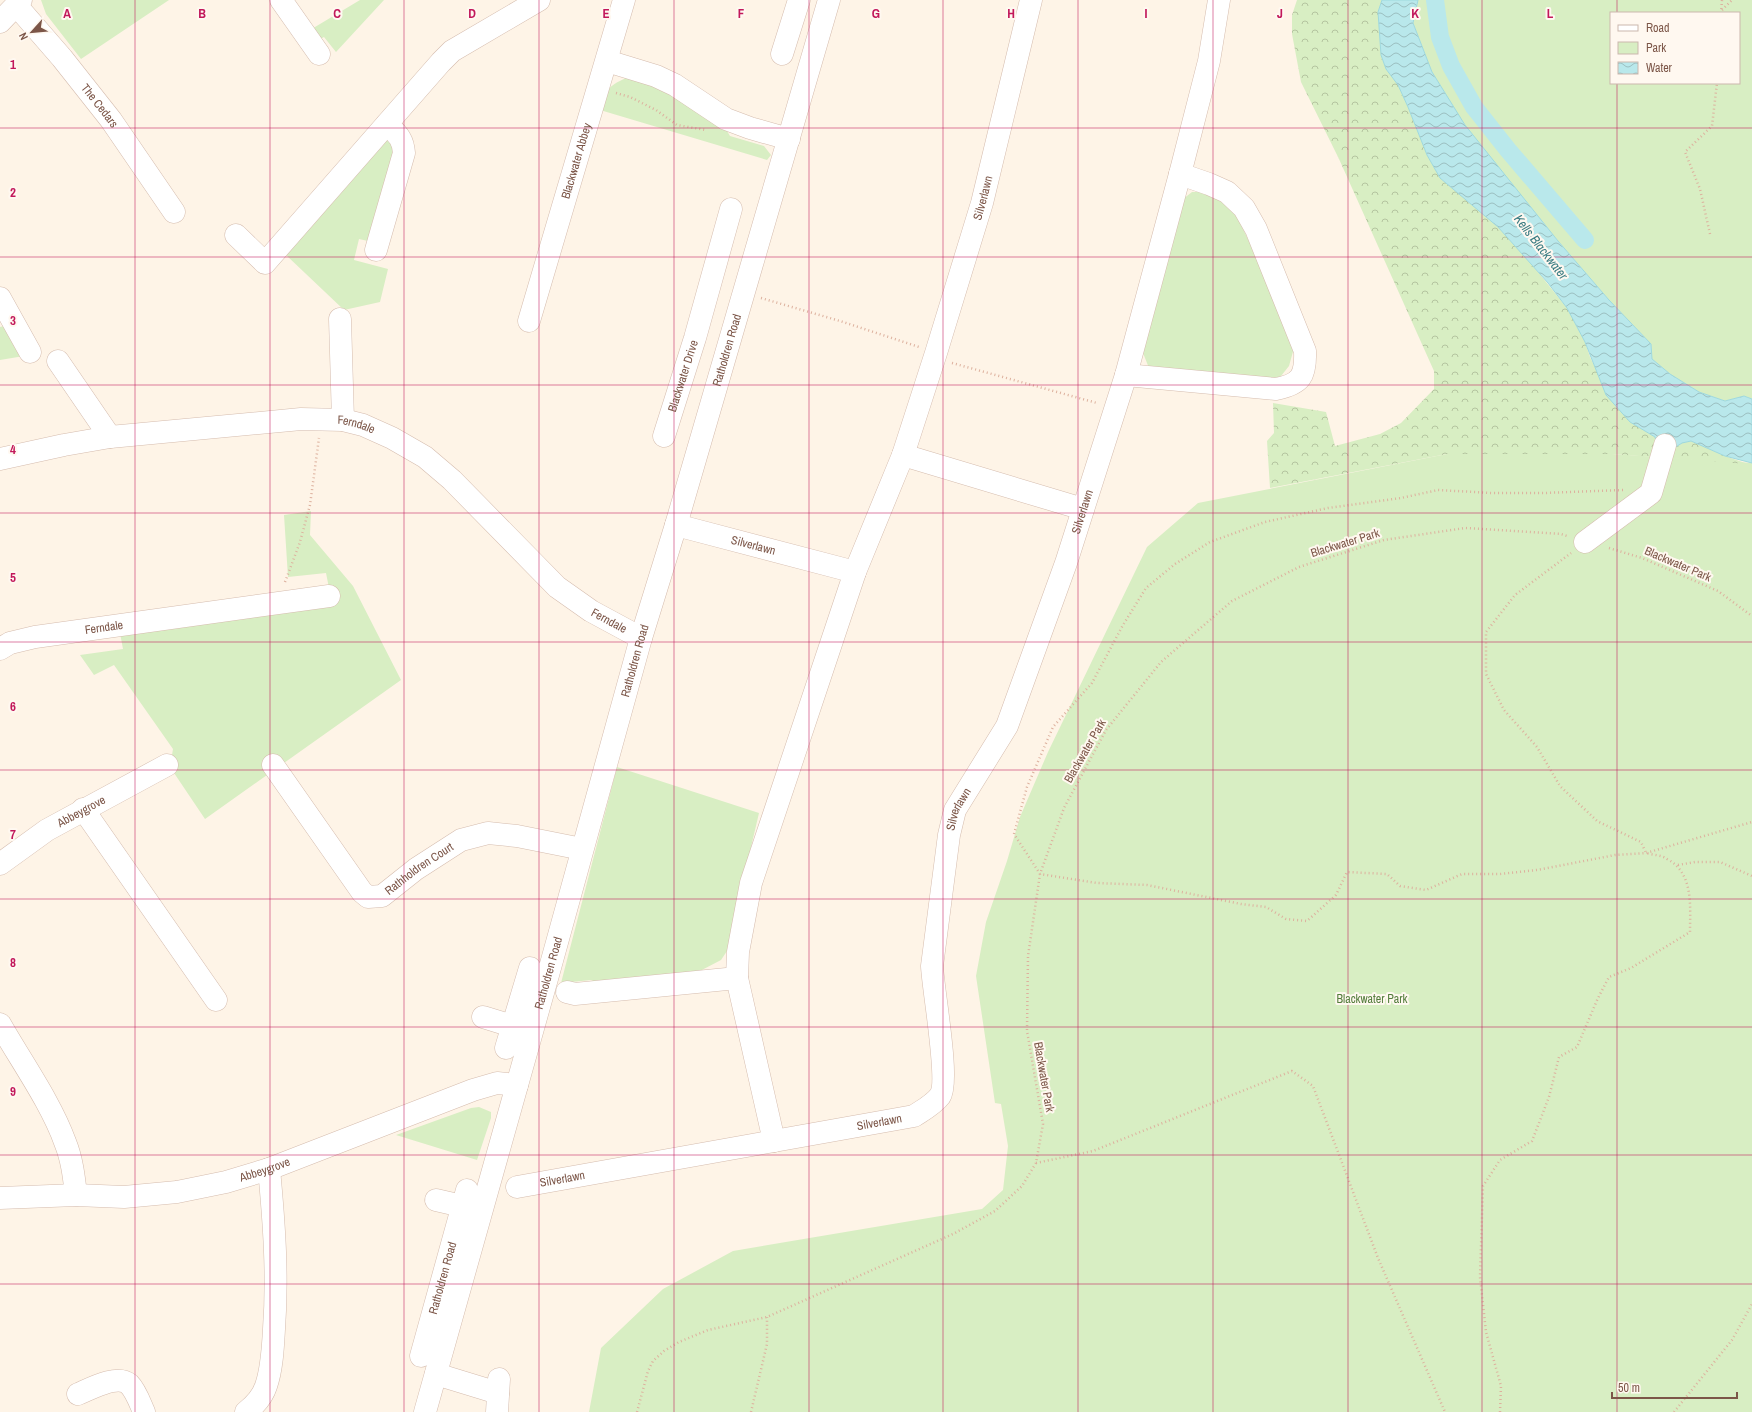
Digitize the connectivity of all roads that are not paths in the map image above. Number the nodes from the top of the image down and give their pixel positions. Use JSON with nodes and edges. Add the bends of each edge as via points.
{"nodes":[{"id":1,"x":281,"y":0,"type":"edge"},
{"id":2,"x":538,"y":0,"type":"edge"},
{"id":3,"x":624,"y":0,"type":"edge"},
{"id":4,"x":799,"y":0,"type":"edge"},
{"id":5,"x":829,"y":0,"type":"edge"},
{"id":6,"x":1031,"y":0,"type":"edge"},
{"id":7,"x":1219,"y":0,"type":"edge"},
{"id":8,"x":19,"y":2,"type":"edge"},
{"id":9,"x":0,"y":22,"type":"edge"},
{"id":10,"x":319,"y":54,"type":"dead end"},
{"id":11,"x":782,"y":54,"type":"dead end"},
{"id":12,"x":607,"y":61,"type":"junction"},
{"id":13,"x":387,"y":124,"type":"junction"},
{"id":14,"x":789,"y":139,"type":"junction"},
{"id":15,"x":1180,"y":174,"type":"junction"},
{"id":16,"x":731,"y":209,"type":"dead end"},
{"id":17,"x":174,"y":212,"type":"dead end"},
{"id":18,"x":236,"y":235,"type":"dead end"},
{"id":19,"x":376,"y":250,"type":"dead end"},
{"id":20,"x":0,"y":298,"type":"edge"},
{"id":21,"x":702,"y":315,"type":"junction"},
{"id":22,"x":340,"y":319,"type":"dead end"},
{"id":23,"x":529,"y":321,"type":"dead end"},
{"id":24,"x":734,"y":328,"type":"junction"},
{"id":25,"x":30,"y":352,"type":"dead end"},
{"id":26,"x":58,"y":360,"type":"dead end"},
{"id":27,"x":1126,"y":375,"type":"junction"},
{"id":28,"x":343,"y":420,"type":"junction"},
{"id":29,"x":664,"y":436,"type":"dead end"},
{"id":30,"x":110,"y":437,"type":"junction"},
{"id":31,"x":1665,"y":445,"type":"dead end"},
{"id":32,"x":903,"y":455,"type":"junction"},
{"id":33,"x":0,"y":459,"type":"edge"},
{"id":34,"x":1083,"y":509,"type":"junction"},
{"id":35,"x":676,"y":525,"type":"junction"},
{"id":36,"x":1585,"y":542,"type":"road end"},
{"id":37,"x":854,"y":572,"type":"junction"},
{"id":38,"x":329,"y":596,"type":"dead end"},
{"id":39,"x":641,"y":638,"type":"junction"},
{"id":40,"x":0,"y":649,"type":"edge"},
{"id":41,"x":167,"y":765,"type":"dead end"},
{"id":42,"x":273,"y":765,"type":"dead end"},
{"id":43,"x":84,"y":809,"type":"junction"},
{"id":44,"x":582,"y":849,"type":"junction"},
{"id":45,"x":0,"y":864,"type":"edge"},
{"id":46,"x":530,"y":968,"type":"dead end"},
{"id":47,"x":737,"y":978,"type":"junction"},
{"id":48,"x":568,"y":992,"type":"dead end"},
{"id":49,"x":216,"y":1000,"type":"dead end"},
{"id":50,"x":530,"y":1000,"type":"junction"},
{"id":51,"x":483,"y":1017,"type":"dead end"},
{"id":52,"x":0,"y":1024,"type":"edge"},
{"id":53,"x":512,"y":1026,"type":"junction"},
{"id":54,"x":506,"y":1048,"type":"dead end"},
{"id":55,"x":517,"y":1085,"type":"junction"},
{"id":56,"x":774,"y":1141,"type":"junction"},
{"id":57,"x":269,"y":1168,"type":"junction"},
{"id":58,"x":517,"y":1187,"type":"dead end"},
{"id":59,"x":76,"y":1195,"type":"junction"},
{"id":60,"x":0,"y":1198,"type":"edge"},
{"id":61,"x":436,"y":1200,"type":"dead end"},
{"id":62,"x":440,"y":1323,"type":"junction"},
{"id":63,"x":421,"y":1356,"type":"dead end"},
{"id":64,"x":436,"y":1374,"type":"junction"},
{"id":65,"x":78,"y":1394,"type":"dead end"},
{"id":66,"x":498,"y":1394,"type":"edge"},
{"id":67,"x":144,"y":1412,"type":"edge"},
{"id":68,"x":246,"y":1412,"type":"edge"},
{"id":69,"x":425,"y":1412,"type":"edge"}],
"edges":[{"from":1,"to":10,"type":"street"},
{"from":2,"to":13,"type":"street","via":[[452,51]]},
{"from":3,"to":12,"type":"street","name":"Blackwater Abbey"},
{"from":4,"to":11,"type":"street"},
{"from":5,"to":14,"type":"street","name":"Ratholdren Road"},
{"from":6,"to":32,"type":"street","name":"Silverlawn","via":[[982,203]]},
{"from":7,"to":15,"type":"street","name":"Silverlawn","via":[[1209,61]]},
{"from":8,"to":9,"type":"street"},
{"from":8,"to":17,"type":"street","name":"The Cedars","via":[[111,120]]},
{"from":12,"to":14,"type":"street","via":[[656,76],[675,85],[726,119]]},
{"from":12,"to":23,"type":"street","name":"Blackwater Abbey"},
{"from":13,"to":18,"type":"street","via":[[265,263]]},
{"from":13,"to":19,"type":"street","via":[[403,143],[404,153]]},
{"from":14,"to":24,"type":"street","name":"Ratholdren Road"},
{"from":15,"to":27,"type":"street","name":"Silverlawn"},
{"from":15,"to":27,"type":"street","via":[[1227,192],[1244,208],[1256,229],[1305,351],[1305,365],[1301,378],[1290,386],[1276,389]]},
{"from":16,"to":21,"type":"street","name":"Blackwater Drive"},
{"from":20,"to":25,"type":"street"},
{"from":21,"to":24,"type":"street"},
{"from":21,"to":29,"type":"street","name":"Blackwater Drive"},
{"from":22,"to":28,"type":"street"},
{"from":24,"to":35,"type":"street","name":"Ratholdren Road"},
{"from":26,"to":30,"type":"street"},
{"from":27,"to":34,"type":"street","name":"Silverlawn"},
{"from":28,"to":30,"type":"street","name":"Ferndale","via":[[301,419]]},
{"from":28,"to":39,"type":"street","name":"Ferndale","via":[[392,438],[425,457],[558,587],[591,611]]},
{"from":30,"to":33,"type":"street","name":"Ferndale"},
{"from":31,"to":36,"type":"street","via":[[1651,493]]},
{"from":32,"to":34,"type":"street"},
{"from":32,"to":37,"type":"street","name":"Silverlawn"},
{"from":34,"to":56,"type":"street","name":"Silverlawn","via":[[1007,726],[955,810],[949,835],[932,966],[944,1077],[941,1095],[929,1107],[914,1116]]},
{"from":35,"to":37,"type":"street","name":"Silverlawn"},
{"from":35,"to":39,"type":"street","name":"Ratholdren Road"},
{"from":37,"to":47,"type":"street","name":"Silverlawn","via":[[751,883],[738,952]]},
{"from":38,"to":40,"type":"street","name":"Ferndale","via":[[35,637],[10,643]]},
{"from":39,"to":44,"type":"street","name":"Ratholdren Road"},
{"from":41,"to":43,"type":"street","name":"Abbeygrove"},
{"from":42,"to":44,"type":"street","name":"Rathholdren Court","via":[[368,897],[382,896],[416,869],[461,840],[488,833]]},
{"from":43,"to":45,"type":"street","name":"Abbeygrove","via":[[47,830]]},
{"from":43,"to":49,"type":"street"},
{"from":44,"to":50,"type":"street","name":"Ratholdren Road"},
{"from":46,"to":50,"type":"street"},
{"from":47,"to":48,"type":"street","via":[[575,994]]},
{"from":47,"to":56,"type":"street","name":"Silverlawn"},
{"from":50,"to":53,"type":"street"},
{"from":50,"to":55,"type":"street","name":"Ratholdren Road"},
{"from":51,"to":53,"type":"street"},
{"from":52,"to":59,"type":"street","via":[[50,1110],[65,1142],[73,1169]]},
{"from":53,"to":54,"type":"street"},
{"from":55,"to":57,"type":"street","name":"Abbeygrove","via":[[497,1083],[473,1090]]},
{"from":55,"to":62,"type":"street","name":"Ratholdren Road"},
{"from":56,"to":58,"type":"street","name":"Silverlawn"},
{"from":57,"to":59,"type":"street","name":"Abbeygrove","via":[[226,1182],[177,1192],[124,1197]]},
{"from":57,"to":68,"type":"street","via":[[275,1228],[276,1287],[272,1351],[266,1386],[258,1402]]},
{"from":59,"to":60,"type":"street","name":"Abbeygrove"},
{"from":61,"to":62,"type":"street","name":"Ratholdren Road","via":[[464,1198]]},
{"from":62,"to":63,"type":"street","name":"Ratholdren Road"},
{"from":62,"to":64,"type":"street","name":"Ratholdren Road"},
{"from":64,"to":66,"type":"street"},
{"from":64,"to":69,"type":"street","name":"Ratholdren Road"},
{"from":65,"to":67,"type":"street","via":[[120,1380],[128,1384],[135,1393]]}]}
